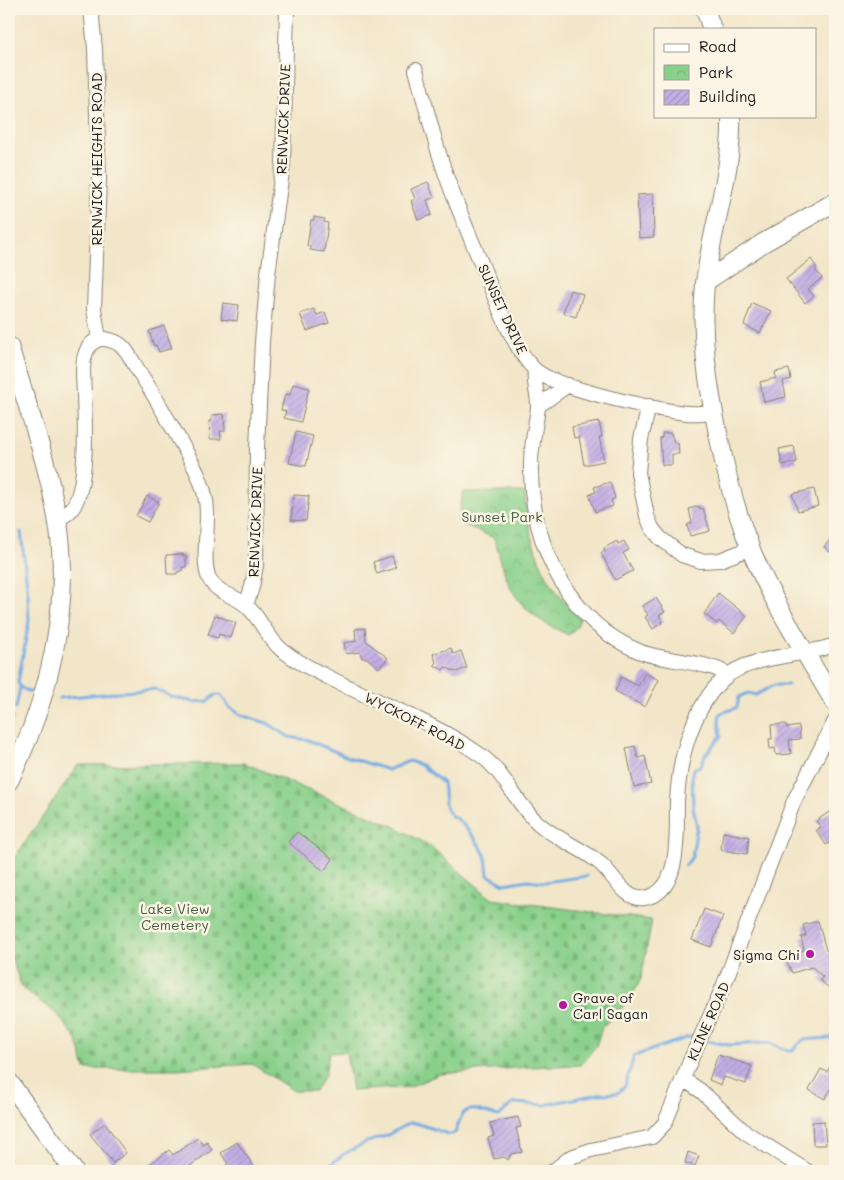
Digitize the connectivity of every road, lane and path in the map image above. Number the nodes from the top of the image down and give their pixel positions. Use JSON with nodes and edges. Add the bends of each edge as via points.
{"nodes":[{"id":1,"x":91,"y":9,"type":"edge"},
{"id":2,"x":287,"y":9,"type":"edge"},
{"id":3,"x":705,"y":9,"type":"edge"},
{"id":4,"x":712,"y":28,"type":"edge"},
{"id":5,"x":416,"y":70,"type":"dead end"},
{"id":6,"x":731,"y":118,"type":"edge"},
{"id":7,"x":835,"y":202,"type":"edge"},
{"id":8,"x":705,"y":282,"type":"junction"},
{"id":9,"x":99,"y":339,"type":"junction"},
{"id":10,"x":9,"y":346,"type":"edge"},
{"id":11,"x":535,"y":370,"type":"junction"},
{"id":12,"x":568,"y":386,"type":"junction"},
{"id":13,"x":538,"y":406,"type":"junction"},
{"id":14,"x":649,"y":406,"type":"junction"},
{"id":15,"x":713,"y":412,"type":"junction"},
{"id":16,"x":57,"y":518,"type":"junction"},
{"id":17,"x":751,"y":548,"type":"junction"},
{"id":18,"x":246,"y":605,"type":"junction"},
{"id":19,"x":835,"y":645,"type":"edge"},
{"id":20,"x":805,"y":653,"type":"junction"},
{"id":21,"x":728,"y":675,"type":"junction"},
{"id":22,"x":835,"y":702,"type":"edge"},
{"id":23,"x":835,"y":721,"type":"edge"},
{"id":24,"x":9,"y":781,"type":"edge"},
{"id":25,"x":683,"y":1079,"type":"junction"},
{"id":26,"x":9,"y":1082,"type":"edge"},
{"id":27,"x":74,"y":1171,"type":"edge"},
{"id":28,"x":553,"y":1171,"type":"edge"},
{"id":29,"x":807,"y":1171,"type":"edge"}],
"edges":[{"from":1,"to":9,"type":"street","name":"RENWICK HEIGHTS ROAD","via":[[99,178],[94,309]]},
{"from":2,"to":18,"type":"street","name":"RENWICK DRIVE","via":[[283,164],[262,342],[256,565]]},
{"from":3,"to":4,"type":"street"},
{"from":5,"to":11,"type":"street","name":"SUNSET DRIVE","via":[[444,169],[466,225],[511,334]]},
{"from":6,"to":8,"type":"street","via":[[730,152]]},
{"from":7,"to":8,"type":"street","via":[[763,243]]},
{"from":8,"to":15,"type":"street","via":[[702,327]]},
{"from":9,"to":16,"type":"street","via":[[86,350],[84,360],[85,450],[78,497],[67,515]]},
{"from":9,"to":18,"type":"street","via":[[124,348],[151,388],[198,474],[206,498],[206,564],[210,579],[214,586]]},
{"from":10,"to":16,"type":"street"},
{"from":11,"to":12,"type":"street","name":"SUNSET DRIVE"},
{"from":11,"to":13,"type":"street"},
{"from":12,"to":13,"type":"street"},
{"from":12,"to":14,"type":"street","name":"SUNSET DRIVE"},
{"from":13,"to":21,"type":"street","via":[[531,457],[534,510],[549,558],[566,589],[588,617],[624,644],[657,657],[718,668]]},
{"from":14,"to":15,"type":"street","name":"SUNSET DRIVE","via":[[689,413]]},
{"from":14,"to":17,"type":"street","via":[[640,444],[638,473],[652,528],[682,555],[701,561],[720,560]]},
{"from":15,"to":17,"type":"street","via":[[728,480]]},
{"from":16,"to":24,"type":"street","via":[[61,579],[52,662],[25,748]]},
{"from":17,"to":20,"type":"street"},
{"from":18,"to":21,"type":"street","name":"WYCKOFF ROAD","via":[[270,638],[302,664],[448,735],[480,755],[500,774],[540,825],[596,860],[623,889],[637,898],[658,892],[670,878],[684,753],[701,708]]},
{"from":19,"to":20,"type":"street","name":"WYCKOFF ROAD"},
{"from":20,"to":21,"type":"street","name":"WYCKOFF ROAD","via":[[746,666]]},
{"from":20,"to":22,"type":"street"},
{"from":23,"to":25,"type":"street","name":"KLINE ROAD","via":[[794,801],[727,978]]},
{"from":25,"to":28,"type":"street","name":"KLINE ROAD","via":[[665,1123],[652,1137],[591,1150],[571,1157]]},
{"from":25,"to":29,"type":"street","via":[[745,1132]]},
{"from":26,"to":27,"type":"street"}]}
